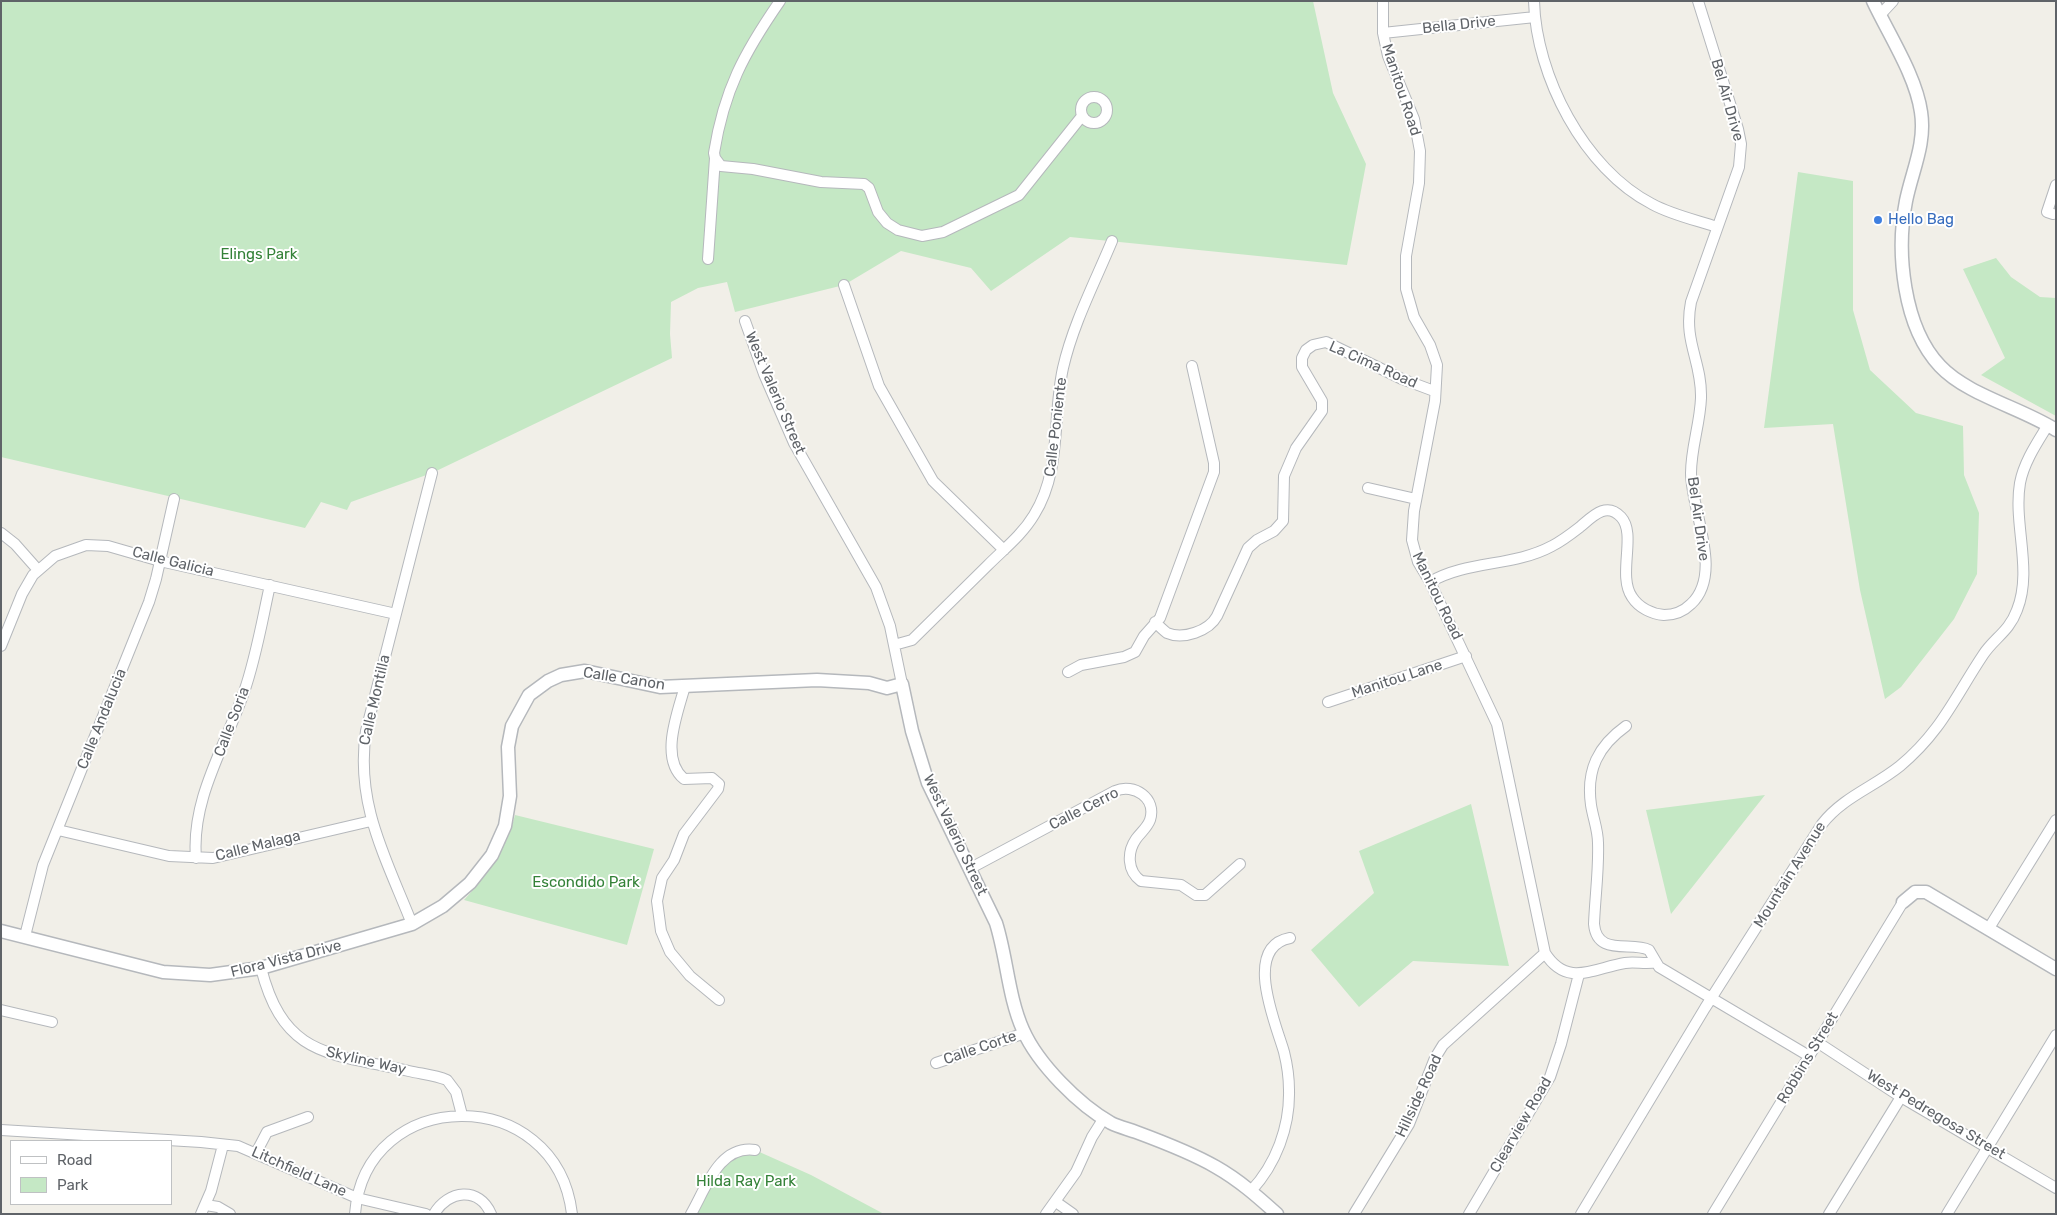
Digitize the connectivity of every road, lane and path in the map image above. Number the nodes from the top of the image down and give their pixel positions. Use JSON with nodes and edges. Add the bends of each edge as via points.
{"nodes":[{"id":1,"x":780,"y":1,"type":"edge"},
{"id":2,"x":1383,"y":1,"type":"edge"},
{"id":3,"x":1534,"y":1,"type":"edge"},
{"id":4,"x":1698,"y":1,"type":"edge"},
{"id":5,"x":1874,"y":1,"type":"edge"},
{"id":6,"x":1893,"y":1,"type":"edge"},
{"id":7,"x":1880,"y":15,"type":"junction"},
{"id":8,"x":1535,"y":17,"type":"junction"},
{"id":9,"x":1383,"y":33,"type":"junction"},
{"id":10,"x":1082,"y":116,"type":"dead end"},
{"id":11,"x":715,"y":158,"type":"junction"},
{"id":12,"x":2056,"y":185,"type":"edge"},
{"id":13,"x":2053,"y":214,"type":"dead end"},
{"id":14,"x":1717,"y":226,"type":"junction"},
{"id":15,"x":1112,"y":241,"type":"dead end"},
{"id":16,"x":708,"y":259,"type":"dead end"},
{"id":17,"x":844,"y":285,"type":"dead end"},
{"id":18,"x":745,"y":321,"type":"dead end"},
{"id":19,"x":1192,"y":366,"type":"dead end"},
{"id":20,"x":1434,"y":391,"type":"junction"},
{"id":21,"x":2052,"y":427,"type":"edge"},
{"id":22,"x":432,"y":473,"type":"dead end"},
{"id":23,"x":1368,"y":488,"type":"dead end"},
{"id":24,"x":174,"y":499,"type":"dead end"},
{"id":25,"x":1416,"y":499,"type":"junction"},
{"id":26,"x":1,"y":533,"type":"edge"},
{"id":27,"x":1004,"y":550,"type":"junction"},
{"id":28,"x":160,"y":561,"type":"junction"},
{"id":29,"x":38,"y":570,"type":"junction"},
{"id":30,"x":1430,"y":582,"type":"junction"},
{"id":31,"x":270,"y":585,"type":"junction"},
{"id":32,"x":396,"y":614,"type":"junction"},
{"id":33,"x":1155,"y":622,"type":"junction"},
{"id":34,"x":894,"y":645,"type":"junction"},
{"id":35,"x":1,"y":646,"type":"edge"},
{"id":36,"x":1466,"y":656,"type":"junction"},
{"id":37,"x":1068,"y":672,"type":"dead end"},
{"id":38,"x":900,"y":684,"type":"junction"},
{"id":39,"x":685,"y":686,"type":"junction"},
{"id":40,"x":1328,"y":702,"type":"dead end"},
{"id":41,"x":1626,"y":726,"type":"dead end"},
{"id":42,"x":2056,"y":820,"type":"edge"},
{"id":43,"x":371,"y":821,"type":"junction"},
{"id":44,"x":58,"y":830,"type":"junction"},
{"id":45,"x":196,"y":858,"type":"junction"},
{"id":46,"x":1240,"y":864,"type":"dead end"},
{"id":47,"x":969,"y":869,"type":"junction"},
{"id":48,"x":470,"y":883,"type":"joint"},
{"id":49,"x":1903,"y":902,"type":"joint"},
{"id":50,"x":412,"y":924,"type":"junction"},
{"id":51,"x":1989,"y":928,"type":"junction"},
{"id":52,"x":1,"y":931,"type":"edge"},
{"id":53,"x":24,"y":936,"type":"junction"},
{"id":54,"x":1290,"y":938,"type":"dead end"},
{"id":55,"x":1545,"y":954,"type":"junction"},
{"id":56,"x":1656,"y":962,"type":"junction"},
{"id":57,"x":261,"y":968,"type":"junction"},
{"id":58,"x":2056,"y":969,"type":"edge"},
{"id":59,"x":1579,"y":974,"type":"junction"},
{"id":60,"x":1714,"y":998,"type":"junction"},
{"id":61,"x":719,"y":1000,"type":"dead end"},
{"id":62,"x":1,"y":1010,"type":"edge"},
{"id":63,"x":52,"y":1022,"type":"dead end"},
{"id":64,"x":1025,"y":1033,"type":"junction"},
{"id":65,"x":2056,"y":1035,"type":"edge"},
{"id":66,"x":1817,"y":1042,"type":"junction"},
{"id":67,"x":1809,"y":1056,"type":"junction"},
{"id":68,"x":936,"y":1063,"type":"dead end"},
{"id":69,"x":1901,"y":1097,"type":"junction"},
{"id":70,"x":462,"y":1115,"type":"junction"},
{"id":71,"x":308,"y":1117,"type":"dead end"},
{"id":72,"x":1104,"y":1118,"type":"junction"},
{"id":73,"x":1,"y":1130,"type":"edge"},
{"id":74,"x":168,"y":1140,"type":"edge"},
{"id":75,"x":172,"y":1140,"type":"edge"},
{"id":76,"x":223,"y":1145,"type":"junction"},
{"id":77,"x":1988,"y":1146,"type":"junction"},
{"id":78,"x":755,"y":1150,"type":"dead end"},
{"id":79,"x":256,"y":1152,"type":"junction"},
{"id":80,"x":2056,"y":1188,"type":"edge"},
{"id":81,"x":1251,"y":1191,"type":"junction"},
{"id":82,"x":357,"y":1198,"type":"junction"},
{"id":83,"x":1056,"y":1202,"type":"junction"},
{"id":84,"x":203,"y":1209,"type":"edge"},
{"id":85,"x":230,"y":1214,"type":"edge"},
{"id":86,"x":355,"y":1214,"type":"edge"},
{"id":87,"x":426,"y":1214,"type":"edge"},
{"id":88,"x":434,"y":1214,"type":"edge"},
{"id":89,"x":491,"y":1214,"type":"edge"},
{"id":90,"x":572,"y":1214,"type":"edge"},
{"id":91,"x":691,"y":1214,"type":"edge"},
{"id":92,"x":1046,"y":1214,"type":"edge"},
{"id":93,"x":1074,"y":1214,"type":"edge"},
{"id":94,"x":1277,"y":1214,"type":"edge"},
{"id":95,"x":1354,"y":1214,"type":"edge"},
{"id":96,"x":1469,"y":1214,"type":"edge"},
{"id":97,"x":1581,"y":1214,"type":"edge"},
{"id":98,"x":1712,"y":1214,"type":"edge"},
{"id":99,"x":1829,"y":1214,"type":"edge"},
{"id":100,"x":1947,"y":1214,"type":"edge"}],
"edges":[{"from":1,"to":11,"type":"street","via":[[734,77],[719,126]]},
{"from":2,"to":9,"type":"street","name":"Manitou Road"},
{"from":3,"to":8,"type":"street"},
{"from":4,"to":14,"type":"street","name":"Bel Air Drive","via":[[1741,144],[1739,167]]},
{"from":5,"to":7,"type":"street"},
{"from":6,"to":7,"type":"street"},
{"from":7,"to":21,"type":"street","via":[[1912,82],[1921,112],[1921,144],[1906,200],[1901,241],[1905,286],[1919,332],[1931,355],[1952,377]]},
{"from":8,"to":9,"type":"street","name":"Bella Drive"},
{"from":8,"to":14,"type":"street","via":[[1551,82],[1584,141],[1618,179],[1652,204]]},
{"from":9,"to":20,"type":"street","name":"Manitou Road","via":[[1390,63],[1418,135],[1419,184],[1406,256],[1406,289],[1414,317],[1434,354],[1437,370]]},
{"from":10,"to":11,"type":"street","via":[[1019,195],[943,232],[922,236],[898,230],[887,223],[864,184],[821,182],[721,166]]},
{"from":11,"to":16,"type":"street"},
{"from":12,"to":13,"type":"street","via":[[2047,212]]},
{"from":14,"to":30,"type":"street","name":"Bel Air Drive","via":[[1688,318],[1689,339],[1701,386],[1691,484],[1705,552],[1704,579],[1693,602],[1680,612],[1663,615],[1648,611],[1635,601],[1625,577],[1626,526],[1621,516],[1606,510],[1596,513],[1565,538],[1529,556],[1461,569]]},
{"from":15,"to":27,"type":"street","name":"Calle Poniente","via":[[1064,367],[1057,410],[1054,463],[1044,494],[1026,528]]},
{"from":17,"to":27,"type":"street","via":[[879,386],[933,481]]},
{"from":18,"to":34,"type":"street","name":"West Valerio Street","via":[[794,443],[876,588]]},
{"from":19,"to":33,"type":"street","via":[[1214,472],[1160,618]]},
{"from":20,"to":25,"type":"street","name":"Manitou Road","via":[[1435,401]]},
{"from":20,"to":33,"type":"street","name":"La Cima Road","via":[[1334,345],[1321,342],[1309,347],[1302,367],[1322,401],[1322,411],[1296,448],[1284,476],[1281,525],[1248,548],[1212,624],[1191,634],[1176,635],[1166,632]]},
{"from":21,"to":60,"type":"street","name":"Mountain Avenue","via":[[2026,463],[2020,483],[2023,588],[2013,620],[1984,652],[1944,720],[1929,738],[1893,771],[1831,812]]},
{"from":22,"to":32,"type":"street","name":"Calle Montilla"},
{"from":23,"to":25,"type":"street"},
{"from":24,"to":28,"type":"street","name":"Calle Andalucia"},
{"from":25,"to":30,"type":"street","name":"Manitou Road","via":[[1412,540],[1415,556]]},
{"from":26,"to":29,"type":"street"},
{"from":27,"to":34,"type":"street","name":"Calle Poniente","via":[[912,640]]},
{"from":28,"to":29,"type":"street","name":"Calle Galicia","via":[[108,546],[86,545],[65,551]]},
{"from":28,"to":31,"type":"street","name":"Calle Galicia"},
{"from":28,"to":44,"type":"street","name":"Calle Andalucia","via":[[149,602]]},
{"from":29,"to":35,"type":"street","name":"Calle Galicia","via":[[24,589]]},
{"from":30,"to":36,"type":"street","name":"Manitou Road"},
{"from":31,"to":32,"type":"street","name":"Calle Galicia"},
{"from":31,"to":45,"type":"street","name":"Calle Soria","via":[[247,683],[198,812]]},
{"from":32,"to":43,"type":"street","name":"Calle Montilla","via":[[364,744],[364,785]]},
{"from":33,"to":37,"type":"street","via":[[1134,652],[1081,665]]},
{"from":34,"to":38,"type":"street","name":"West Valerio Street"},
{"from":36,"to":40,"type":"street","name":"Manitou Lane"},
{"from":36,"to":55,"type":"street","name":"Manitou Road","via":[[1497,724]]},
{"from":38,"to":39,"type":"street","name":"Calle Canon","via":[[879,688],[869,683],[809,680]]},
{"from":38,"to":47,"type":"street","name":"West Valerio Street","via":[[928,783]]},
{"from":39,"to":48,"type":"street","name":"Calle Canon","via":[[651,686],[585,671],[562,675],[538,687],[522,704],[509,734],[510,796],[505,826],[492,855]]},
{"from":39,"to":61,"type":"street","via":[[672,742],[675,769],[684,779],[712,778],[718,789],[684,834],[674,860],[662,878],[658,916],[670,952],[690,976]]},
{"from":41,"to":56,"type":"street","via":[[1601,748],[1590,778],[1598,843],[1594,929],[1605,943],[1649,950]]},
{"from":42,"to":51,"type":"street"},
{"from":43,"to":45,"type":"street","name":"Calle Malaga","via":[[229,856]]},
{"from":43,"to":50,"type":"street","name":"Calle Montilla"},
{"from":44,"to":45,"type":"street","name":"Calle Malaga","via":[[169,856]]},
{"from":44,"to":53,"type":"street","name":"Calle Andalucia","via":[[36,885]]},
{"from":46,"to":47,"type":"street","name":"Calle Cerro","via":[[1205,895],[1196,895],[1181,885],[1141,881],[1132,871],[1130,856],[1135,840],[1149,824],[1151,809],[1140,792],[1125,788]]},
{"from":47,"to":64,"type":"street","name":"West Valerio Street","via":[[997,925],[1016,1012]]},
{"from":48,"to":50,"type":"street","name":"Flora Vista Drive","via":[[443,906]]},
{"from":49,"to":51,"type":"street","via":[[1916,892],[1926,892]]},
{"from":49,"to":66,"type":"street","name":"Robbins Street"},
{"from":50,"to":57,"type":"street","name":"Flora Vista Drive"},
{"from":51,"to":58,"type":"street"},
{"from":52,"to":53,"type":"street","name":"Flora Vista Drive"},
{"from":53,"to":57,"type":"street","name":"Flora Vista Drive","via":[[163,972],[210,975]]},
{"from":54,"to":81,"type":"street","via":[[1280,941],[1272,949],[1265,968],[1269,1003],[1288,1074],[1288,1107],[1274,1158]]},
{"from":55,"to":59,"type":"street","via":[[1559,969]]},
{"from":55,"to":95,"type":"street","name":"Hillside Road","via":[[1443,1045],[1409,1124]]},
{"from":56,"to":59,"type":"street","via":[[1628,962]]},
{"from":56,"to":60,"type":"street","via":[[1659,967]]},
{"from":57,"to":70,"type":"street","name":"Skyline Way","via":[[279,1017],[303,1041],[324,1052],[447,1080],[456,1092]]},
{"from":59,"to":96,"type":"street","name":"Clearview Road","via":[[1550,1077]]},
{"from":60,"to":67,"type":"street"},
{"from":60,"to":97,"type":"street","name":"Mountain Avenue"},
{"from":62,"to":63,"type":"street"},
{"from":64,"to":68,"type":"street","name":"Calle Corte"},
{"from":64,"to":72,"type":"street","name":"West Valerio Street","via":[[1059,1079]]},
{"from":65,"to":77,"type":"street"},
{"from":66,"to":67,"type":"street","name":"Robbins Street"},
{"from":66,"to":69,"type":"street","name":"West Pedregosa Street"},
{"from":67,"to":98,"type":"street","name":"Robbins Street"},
{"from":69,"to":77,"type":"street","name":"West Pedregosa Street"},
{"from":69,"to":99,"type":"street"},
{"from":70,"to":82,"type":"street","via":[[431,1120],[396,1138],[373,1164]]},
{"from":70,"to":90,"type":"street","via":[[499,1121],[536,1143],[555,1165]]},
{"from":71,"to":79,"type":"street","via":[[267,1132]]},
{"from":72,"to":81,"type":"street","name":"West Valerio Street","via":[[1194,1156]]},
{"from":72,"to":83,"type":"street"},
{"from":73,"to":74,"type":"street","name":"Litchfield Lane"},
{"from":75,"to":76,"type":"street","name":"Litchfield Lane"},
{"from":76,"to":79,"type":"street","name":"Litchfield Lane"},
{"from":76,"to":84,"type":"street"},
{"from":77,"to":80,"type":"street","name":"West Pedregosa Street"},
{"from":77,"to":100,"type":"street"},
{"from":78,"to":91,"type":"street","via":[[739,1150],[722,1161]]},
{"from":79,"to":82,"type":"street","name":"Litchfield Lane"},
{"from":81,"to":94,"type":"street","name":"West Valerio Street"},
{"from":82,"to":86,"type":"street"},
{"from":82,"to":87,"type":"street","name":"Litchfield Lane"},
{"from":83,"to":92,"type":"street"},
{"from":83,"to":93,"type":"street"},
{"from":84,"to":85,"type":"street","via":[[218,1207]]},
{"from":88,"to":89,"type":"street","via":[[444,1201],[461,1194],[479,1198]]}]}
